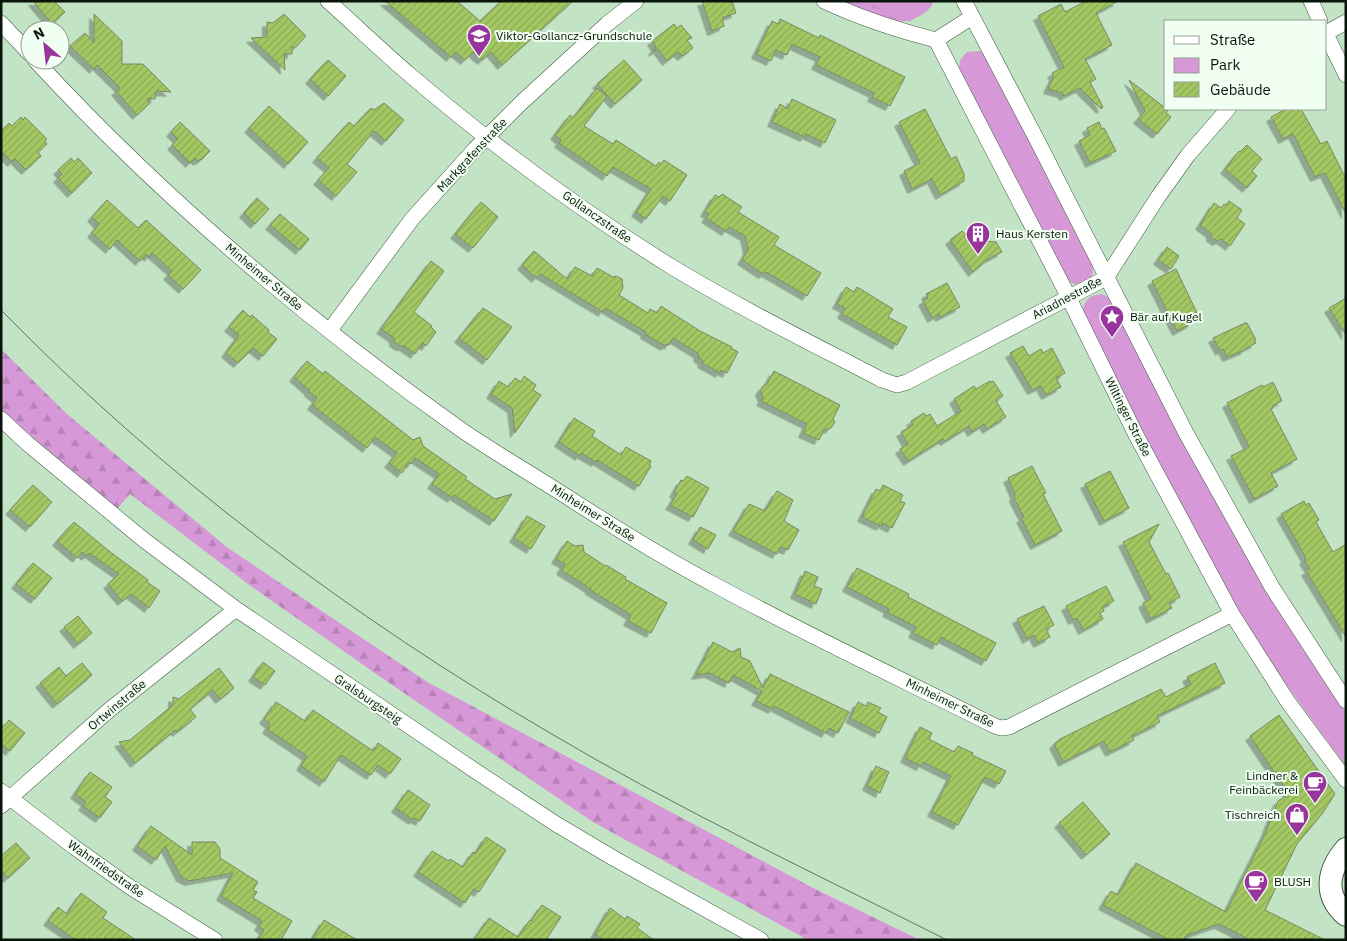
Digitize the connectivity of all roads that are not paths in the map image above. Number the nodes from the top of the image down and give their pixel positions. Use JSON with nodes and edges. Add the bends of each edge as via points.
{"nodes":[{"id":1,"x":328,"y":1,"type":"edge"},
{"id":2,"x":636,"y":1,"type":"edge"},
{"id":3,"x":824,"y":1,"type":"edge"},
{"id":4,"x":964,"y":1,"type":"edge"},
{"id":5,"x":1311,"y":1,"type":"edge"},
{"id":6,"x":972,"y":17,"type":"junction"},
{"id":7,"x":1320,"y":20,"type":"edge"},
{"id":8,"x":1346,"y":22,"type":"edge"},
{"id":9,"x":1,"y":23,"type":"edge"},
{"id":10,"x":1327,"y":33,"type":"edge"},
{"id":11,"x":1327,"y":36,"type":"edge"},
{"id":12,"x":936,"y":40,"type":"junction"},
{"id":13,"x":20,"y":43,"type":"edge"},
{"id":14,"x":45,"y":70,"type":"edge"},
{"id":15,"x":1346,"y":75,"type":"edge"},
{"id":16,"x":1227,"y":110,"type":"edge"},
{"id":17,"x":487,"y":138,"type":"junction"},
{"id":18,"x":1106,"y":278,"type":"junction"},
{"id":19,"x":1069,"y":298,"type":"junction"},
{"id":20,"x":330,"y":330,"type":"junction"},
{"id":21,"x":897,"y":385,"type":"joint"},
{"id":22,"x":1,"y":419,"type":"edge"},
{"id":23,"x":236,"y":609,"type":"junction"},
{"id":24,"x":1232,"y":614,"type":"junction"},
{"id":25,"x":1346,"y":701,"type":"edge"},
{"id":26,"x":1346,"y":780,"type":"edge"},
{"id":27,"x":4,"y":798,"type":"edge"},
{"id":28,"x":1346,"y":849,"type":"edge"},
{"id":29,"x":1346,"y":915,"type":"edge"},
{"id":30,"x":215,"y":940,"type":"edge"},
{"id":31,"x":761,"y":940,"type":"edge"}],
"edges":[{"from":1,"to":17,"type":"street","name":"Gollanczstraße"},
{"from":2,"to":17,"type":"street","name":"Markgrafenstraße","via":[[606,24]]},
{"from":3,"to":12,"type":"street","via":[[849,13]]},
{"from":4,"to":6,"type":"street"},
{"from":5,"to":7,"type":"street"},
{"from":6,"to":12,"type":"street"},
{"from":6,"to":18,"type":"street"},
{"from":8,"to":10,"type":"street"},
{"from":9,"to":13,"type":"street"},
{"from":11,"to":15,"type":"street"},
{"from":12,"to":19,"type":"street","name":"Wiltinger Straße"},
{"from":14,"to":20,"type":"street","name":"Minheimer Straße","via":[[159,184],[238,255]]},
{"from":16,"to":18,"type":"street","name":"Ariadnestraße","via":[[1158,196]]},
{"from":17,"to":20,"type":"street","name":"Markgrafenstraße","via":[[412,219]]},
{"from":17,"to":21,"type":"street","name":"Gollanczstraße","via":[[673,267],[765,321]]},
{"from":18,"to":19,"type":"street","name":"Ariadnestraße"},
{"from":18,"to":25,"type":"street","via":[[1186,433],[1268,580]]},
{"from":19,"to":21,"type":"street","name":"Ariadnestraße"},
{"from":19,"to":24,"type":"street","name":"Wiltinger Straße","via":[[1136,435]]},
{"from":20,"to":24,"type":"street","name":"Minheimer Straße","via":[[467,433],[619,530],[715,585],[1001,728],[1016,724]]},
{"from":22,"to":23,"type":"street","name":"Gralsburgsteig","via":[[144,540]]},
{"from":23,"to":27,"type":"street","name":"Ortwinstraße"},
{"from":23,"to":31,"type":"street","name":"Gralsburgsteig","via":[[556,824]]},
{"from":24,"to":26,"type":"street","name":"Wiltinger Straße","via":[[1288,702]]},
{"from":27,"to":30,"type":"street","name":"Wahnfriedstraße","via":[[130,887]]},
{"from":28,"to":29,"type":"street","via":[[1337,860],[1330,883],[1336,903]]}]}
